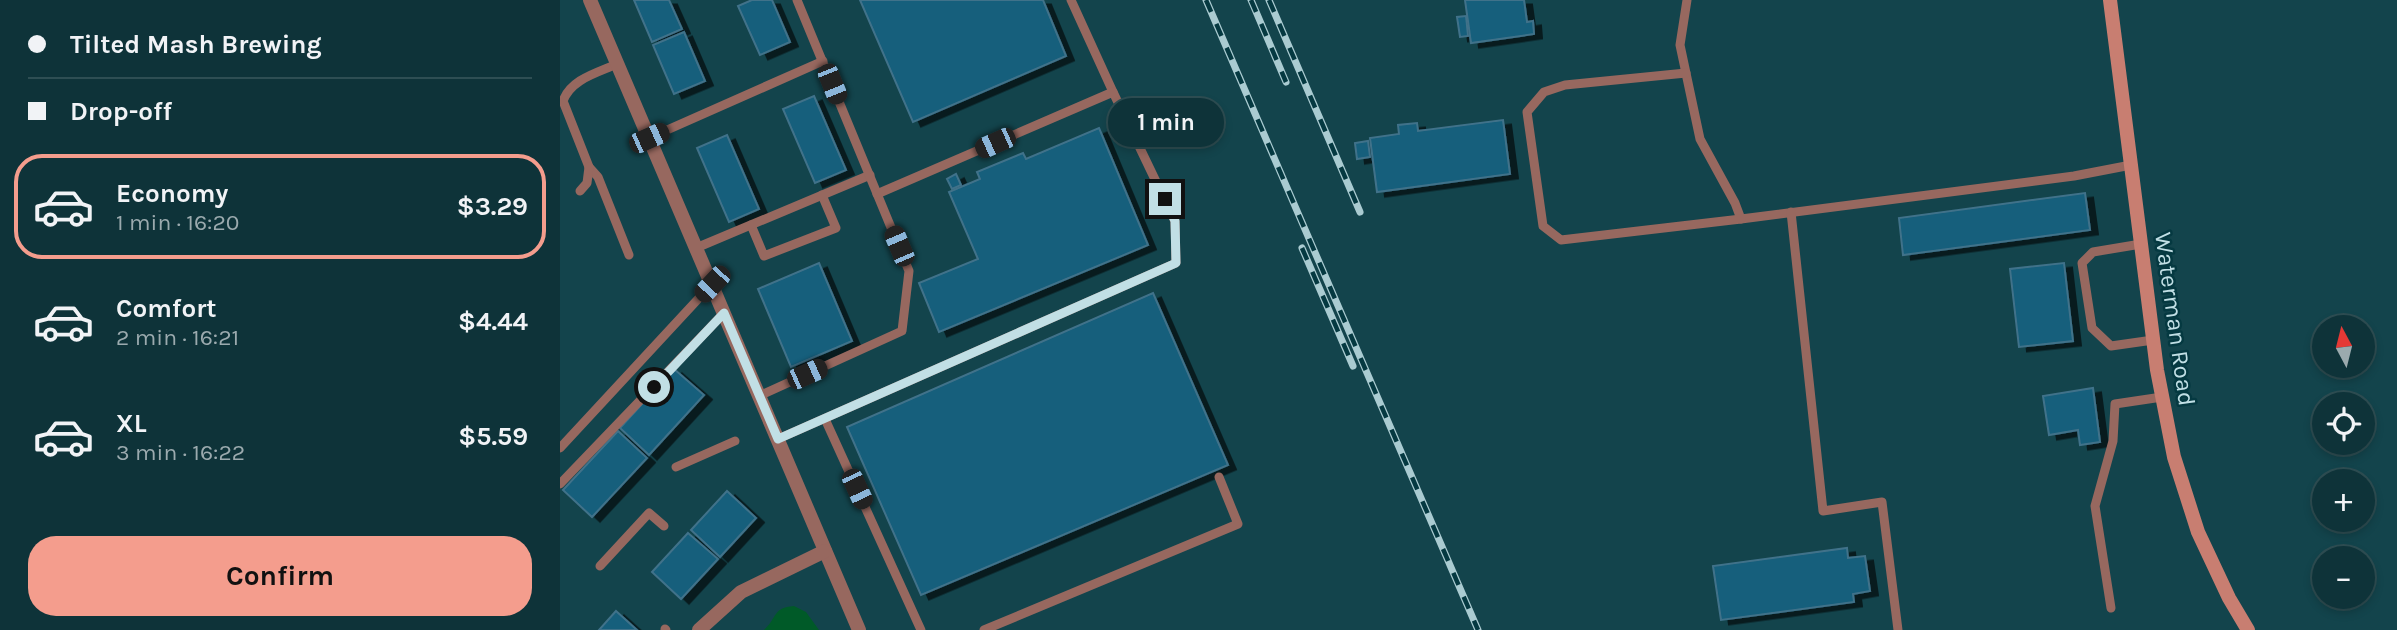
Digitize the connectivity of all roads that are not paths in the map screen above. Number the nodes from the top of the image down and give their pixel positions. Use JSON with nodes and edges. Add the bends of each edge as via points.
{"nodes":[{"id":1,"x":590,"y":0,"type":"edge"},
{"id":2,"x":797,"y":0,"type":"edge"},
{"id":3,"x":1070,"y":0,"type":"edge"},
{"id":4,"x":1687,"y":0,"type":"edge"},
{"id":5,"x":2110,"y":0,"type":"edge"},
{"id":6,"x":823,"y":61,"type":"junction"},
{"id":7,"x":617,"y":64,"type":"junction"},
{"id":8,"x":1686,"y":74,"type":"junction"},
{"id":9,"x":1113,"y":92,"type":"junction"},
{"id":10,"x":649,"y":138,"type":"junction"},
{"id":11,"x":2131,"y":165,"type":"junction"},
{"id":12,"x":589,"y":167,"type":"junction"},
{"id":13,"x":870,"y":175,"type":"junction"},
{"id":14,"x":580,"y":191,"type":"dead end"},
{"id":15,"x":877,"y":194,"type":"junction"},
{"id":16,"x":822,"y":195,"type":"junction"},
{"id":17,"x":1791,"y":212,"type":"junction"},
{"id":18,"x":1741,"y":219,"type":"junction"},
{"id":19,"x":751,"y":225,"type":"junction"},
{"id":20,"x":2141,"y":244,"type":"junction"},
{"id":21,"x":696,"y":248,"type":"junction"},
{"id":22,"x":629,"y":255,"type":"dead end"},
{"id":23,"x":712,"y":284,"type":"junction"},
{"id":24,"x":724,"y":313,"type":"junction"},
{"id":25,"x":2153,"y":340,"type":"junction"},
{"id":26,"x":760,"y":396,"type":"junction"},
{"id":27,"x":2162,"y":397,"type":"junction"},
{"id":28,"x":825,"y":419,"type":"junction"},
{"id":29,"x":778,"y":439,"type":"junction"},
{"id":30,"x":736,"y":440,"type":"dead end"},
{"id":31,"x":560,"y":448,"type":"edge"},
{"id":32,"x":676,"y":467,"type":"dead end"},
{"id":33,"x":1219,"y":477,"type":"dead end"},
{"id":34,"x":560,"y":484,"type":"edge"},
{"id":35,"x":664,"y":526,"type":"dead end"},
{"id":36,"x":825,"y":551,"type":"junction"},
{"id":37,"x":600,"y":566,"type":"dead end"},
{"id":38,"x":2111,"y":608,"type":"dead end"},
{"id":39,"x":699,"y":630,"type":"edge"},
{"id":40,"x":859,"y":630,"type":"edge"},
{"id":41,"x":921,"y":630,"type":"edge"},
{"id":42,"x":984,"y":630,"type":"edge"},
{"id":43,"x":1898,"y":630,"type":"edge"},
{"id":44,"x":2248,"y":630,"type":"edge"}],
"edges":[{"from":1,"to":7,"type":"street"},
{"from":2,"to":6,"type":"lane"},
{"from":3,"to":9,"type":"lane"},
{"from":4,"to":8,"type":"lane","via":[[1680,45]]},
{"from":5,"to":11,"type":"main road","name":"Waterman Road"},
{"from":6,"to":10,"type":"lane"},
{"from":6,"to":13,"type":"lane"},
{"from":7,"to":10,"type":"street"},
{"from":7,"to":12,"type":"lane","via":[[573,84],[563,102]]},
{"from":8,"to":18,"type":"lane","via":[[1700,139]]},
{"from":8,"to":18,"type":"lane","via":[[1565,85],[1544,92],[1527,112],[1543,226],[1561,240]]},
{"from":9,"to":15,"type":"lane"},
{"from":9,"to":28,"type":"lane","via":[[1175,221],[1176,263]]},
{"from":10,"to":21,"type":"street"},
{"from":11,"to":17,"type":"lane"},
{"from":11,"to":20,"type":"main road","name":"Waterman Road"},
{"from":12,"to":14,"type":"lane","via":[[587,183]]},
{"from":12,"to":22,"type":"lane","via":[[598,177]]},
{"from":13,"to":15,"type":"lane"},
{"from":13,"to":16,"type":"lane"},
{"from":15,"to":26,"type":"lane","via":[[909,271],[902,331]]},
{"from":16,"to":19,"type":"lane"},
{"from":16,"to":19,"type":"lane","via":[[835,228],[764,256]]},
{"from":17,"to":18,"type":"lane"},
{"from":17,"to":43,"type":"lane","via":[[1824,511],[1882,502]]},
{"from":19,"to":21,"type":"lane"},
{"from":20,"to":25,"type":"main road","name":"Waterman Road"},
{"from":20,"to":25,"type":"lane","via":[[2093,253],[2082,263],[2092,328],[2111,345]]},
{"from":21,"to":23,"type":"street"},
{"from":23,"to":24,"type":"street"},
{"from":23,"to":31,"type":"lane"},
{"from":24,"to":26,"type":"street"},
{"from":24,"to":34,"type":"lane"},
{"from":25,"to":27,"type":"main road","name":"Waterman Road"},
{"from":26,"to":29,"type":"street"},
{"from":27,"to":38,"type":"lane","via":[[2115,404],[2113,441],[2095,506]]},
{"from":27,"to":44,"type":"main road","name":"Waterman Road","via":[[2174,457],[2198,532]]},
{"from":28,"to":29,"type":"lane"},
{"from":28,"to":41,"type":"lane"},
{"from":29,"to":36,"type":"street"},
{"from":30,"to":32,"type":"lane"},
{"from":33,"to":42,"type":"lane","via":[[1238,524]]},
{"from":35,"to":37,"type":"lane","via":[[649,513]]},
{"from":36,"to":39,"type":"street","via":[[741,592]]},
{"from":36,"to":40,"type":"street"}]}
